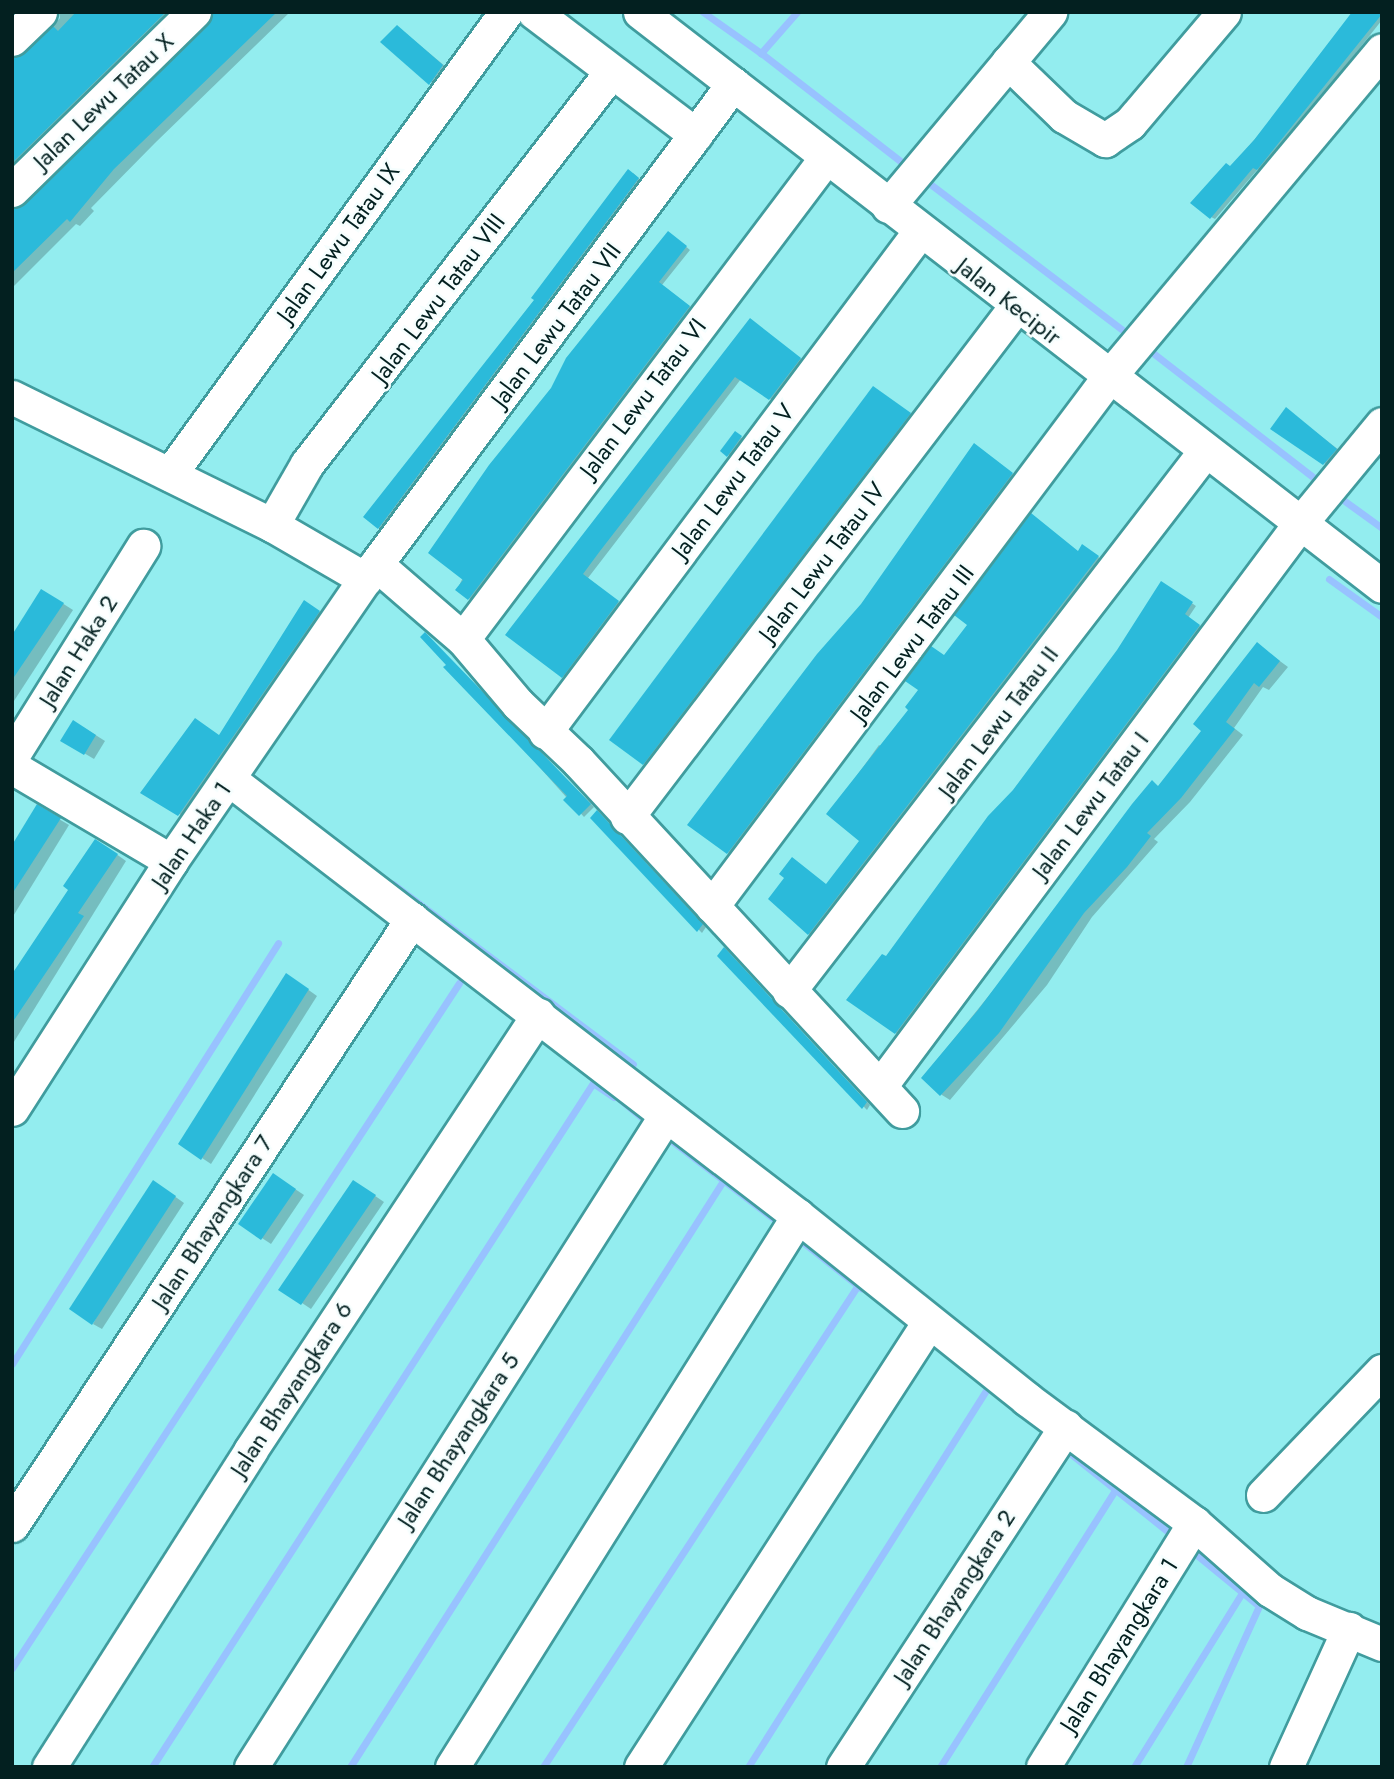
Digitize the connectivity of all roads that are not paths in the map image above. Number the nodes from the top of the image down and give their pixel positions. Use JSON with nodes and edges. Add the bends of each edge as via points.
{"nodes":[{"id":1,"x":40,"y":12,"type":"edge"},
{"id":2,"x":194,"y":12,"type":"edge"},
{"id":3,"x":506,"y":12,"type":"edge"},
{"id":4,"x":534,"y":12,"type":"edge"},
{"id":5,"x":640,"y":12,"type":"edge"},
{"id":6,"x":1050,"y":12,"type":"edge"},
{"id":7,"x":1224,"y":12,"type":"edge"},
{"id":8,"x":12,"y":39,"type":"edge"},
{"id":9,"x":1382,"y":50,"type":"edge"},
{"id":10,"x":1008,"y":62,"type":"junction"},
{"id":11,"x":610,"y":74,"type":"junction"},
{"id":12,"x":733,"y":84,"type":"junction"},
{"id":13,"x":696,"y":135,"type":"junction"},
{"id":14,"x":825,"y":159,"type":"junction"},
{"id":15,"x":904,"y":186,"type":"junction"},
{"id":16,"x":12,"y":190,"type":"edge"},
{"id":17,"x":920,"y":231,"type":"junction"},
{"id":18,"x":1016,"y":306,"type":"junction"},
{"id":19,"x":1108,"y":378,"type":"junction"},
{"id":20,"x":12,"y":397,"type":"edge"},
{"id":21,"x":1382,"y":424,"type":"edge"},
{"id":22,"x":1205,"y":451,"type":"junction"},
{"id":23,"x":170,"y":474,"type":"junction"},
{"id":24,"x":272,"y":525,"type":"junction"},
{"id":25,"x":1298,"y":526,"type":"junction"},
{"id":26,"x":144,"y":546,"type":"dead end"},
{"id":27,"x":370,"y":572,"type":"junction"},
{"id":28,"x":1382,"y":586,"type":"edge"},
{"id":29,"x":463,"y":639,"type":"junction"},
{"id":30,"x":545,"y":732,"type":"junction"},
{"id":31,"x":12,"y":756,"type":"edge"},
{"id":32,"x":12,"y":767,"type":"edge"},
{"id":33,"x":229,"y":779,"type":"junction"},
{"id":34,"x":627,"y":817,"type":"junction"},
{"id":35,"x":172,"y":861,"type":"junction"},
{"id":36,"x":712,"y":906,"type":"junction"},
{"id":37,"x":412,"y":919,"type":"junction"},
{"id":38,"x":789,"y":991,"type":"junction"},
{"id":39,"x":538,"y":1015,"type":"junction"},
{"id":40,"x":881,"y":1085,"type":"junction"},
{"id":41,"x":12,"y":1109,"type":"edge"},
{"id":42,"x":902,"y":1111,"type":"dead end"},
{"id":43,"x":666,"y":1115,"type":"junction"},
{"id":44,"x":798,"y":1216,"type":"junction"},
{"id":45,"x":929,"y":1322,"type":"junction"},
{"id":46,"x":1382,"y":1371,"type":"edge"},
{"id":47,"x":1066,"y":1426,"type":"junction"},
{"id":48,"x":1263,"y":1495,"type":"dead end"},
{"id":49,"x":1195,"y":1523,"type":"junction"},
{"id":50,"x":12,"y":1525,"type":"edge"},
{"id":51,"x":1349,"y":1629,"type":"junction"},
{"id":52,"x":1382,"y":1644,"type":"edge"},
{"id":53,"x":49,"y":1767,"type":"edge"},
{"id":54,"x":251,"y":1767,"type":"edge"},
{"id":55,"x":452,"y":1767,"type":"edge"},
{"id":56,"x":641,"y":1767,"type":"edge"},
{"id":57,"x":843,"y":1767,"type":"edge"},
{"id":58,"x":1043,"y":1767,"type":"edge"},
{"id":59,"x":1286,"y":1767,"type":"edge"}],
"edges":[{"from":1,"to":8,"type":"street"},
{"from":2,"to":16,"type":"street","name":"Jalan Lewu Tatau X"},
{"from":3,"to":23,"type":"street","name":"Jalan Lewu Tatau IX"},
{"from":4,"to":11,"type":"street"},
{"from":5,"to":12,"type":"street","name":"Jalan Kecipir"},
{"from":6,"to":10,"type":"street"},
{"from":7,"to":10,"type":"street","via":[[1130,123],[1105,140],[1064,116]]},
{"from":9,"to":19,"type":"street","name":"Jalan Lewu Tatau III"},
{"from":10,"to":15,"type":"street"},
{"from":11,"to":13,"type":"street"},
{"from":11,"to":24,"type":"street","name":"Jalan Lewu Tatau VIII","via":[[380,377],[307,464]]},
{"from":12,"to":13,"type":"street","name":"Jalan Lewu Tatau VII"},
{"from":12,"to":14,"type":"street","name":"Jalan Kecipir"},
{"from":13,"to":27,"type":"street","name":"Jalan Lewu Tatau VII"},
{"from":14,"to":15,"type":"street","name":"Jalan Kecipir"},
{"from":14,"to":29,"type":"street","name":"Jalan Lewu Tatau VI"},
{"from":15,"to":17,"type":"street","name":"Jalan Kecipir"},
{"from":17,"to":18,"type":"street","name":"Jalan Kecipir"},
{"from":17,"to":30,"type":"street","name":"Jalan Lewu Tatau V"},
{"from":18,"to":19,"type":"street","name":"Jalan Kecipir"},
{"from":18,"to":34,"type":"street","name":"Jalan Lewu Tatau IV"},
{"from":19,"to":22,"type":"street","name":"Jalan Kecipir"},
{"from":19,"to":36,"type":"street","name":"Jalan Lewu Tatau III"},
{"from":20,"to":23,"type":"street"},
{"from":21,"to":25,"type":"street","name":"Jalan Lewu Tatau I"},
{"from":22,"to":25,"type":"street","name":"Jalan Kecipir"},
{"from":22,"to":38,"type":"street","name":"Jalan Lewu Tatau II"},
{"from":23,"to":24,"type":"street"},
{"from":24,"to":27,"type":"street"},
{"from":25,"to":28,"type":"street","name":"Jalan Kecipir"},
{"from":25,"to":40,"type":"street","name":"Jalan Lewu Tatau I"},
{"from":26,"to":31,"type":"street","name":"Jalan Haka 2"},
{"from":27,"to":29,"type":"street"},
{"from":27,"to":33,"type":"street","name":"Jalan Haka 1"},
{"from":29,"to":30,"type":"street"},
{"from":30,"to":34,"type":"street"},
{"from":32,"to":35,"type":"street"},
{"from":33,"to":35,"type":"street","name":"Jalan Haka 1"},
{"from":33,"to":37,"type":"street"},
{"from":34,"to":36,"type":"street"},
{"from":35,"to":41,"type":"street","name":"Jalan Haka 1"},
{"from":36,"to":38,"type":"street"},
{"from":37,"to":39,"type":"street"},
{"from":37,"to":50,"type":"street","name":"Jalan Bhayangkara 7"},
{"from":38,"to":40,"type":"street"},
{"from":39,"to":43,"type":"street"},
{"from":39,"to":53,"type":"street","name":"Jalan Bhayangkara 6","via":[[250,1451]]},
{"from":40,"to":42,"type":"street"},
{"from":43,"to":44,"type":"street"},
{"from":43,"to":54,"type":"street","name":"Jalan Bhayangkara 5"},
{"from":44,"to":45,"type":"street"},
{"from":44,"to":55,"type":"street"},
{"from":45,"to":47,"type":"street"},
{"from":45,"to":56,"type":"street"},
{"from":46,"to":48,"type":"street"},
{"from":47,"to":49,"type":"street"},
{"from":47,"to":57,"type":"street","name":"Jalan Bhayangkara 2"},
{"from":49,"to":51,"type":"street","via":[[1270,1590],[1307,1613]]},
{"from":49,"to":58,"type":"street","name":"Jalan Bhayangkara 1"},
{"from":51,"to":52,"type":"street"},
{"from":51,"to":59,"type":"street"}]}
